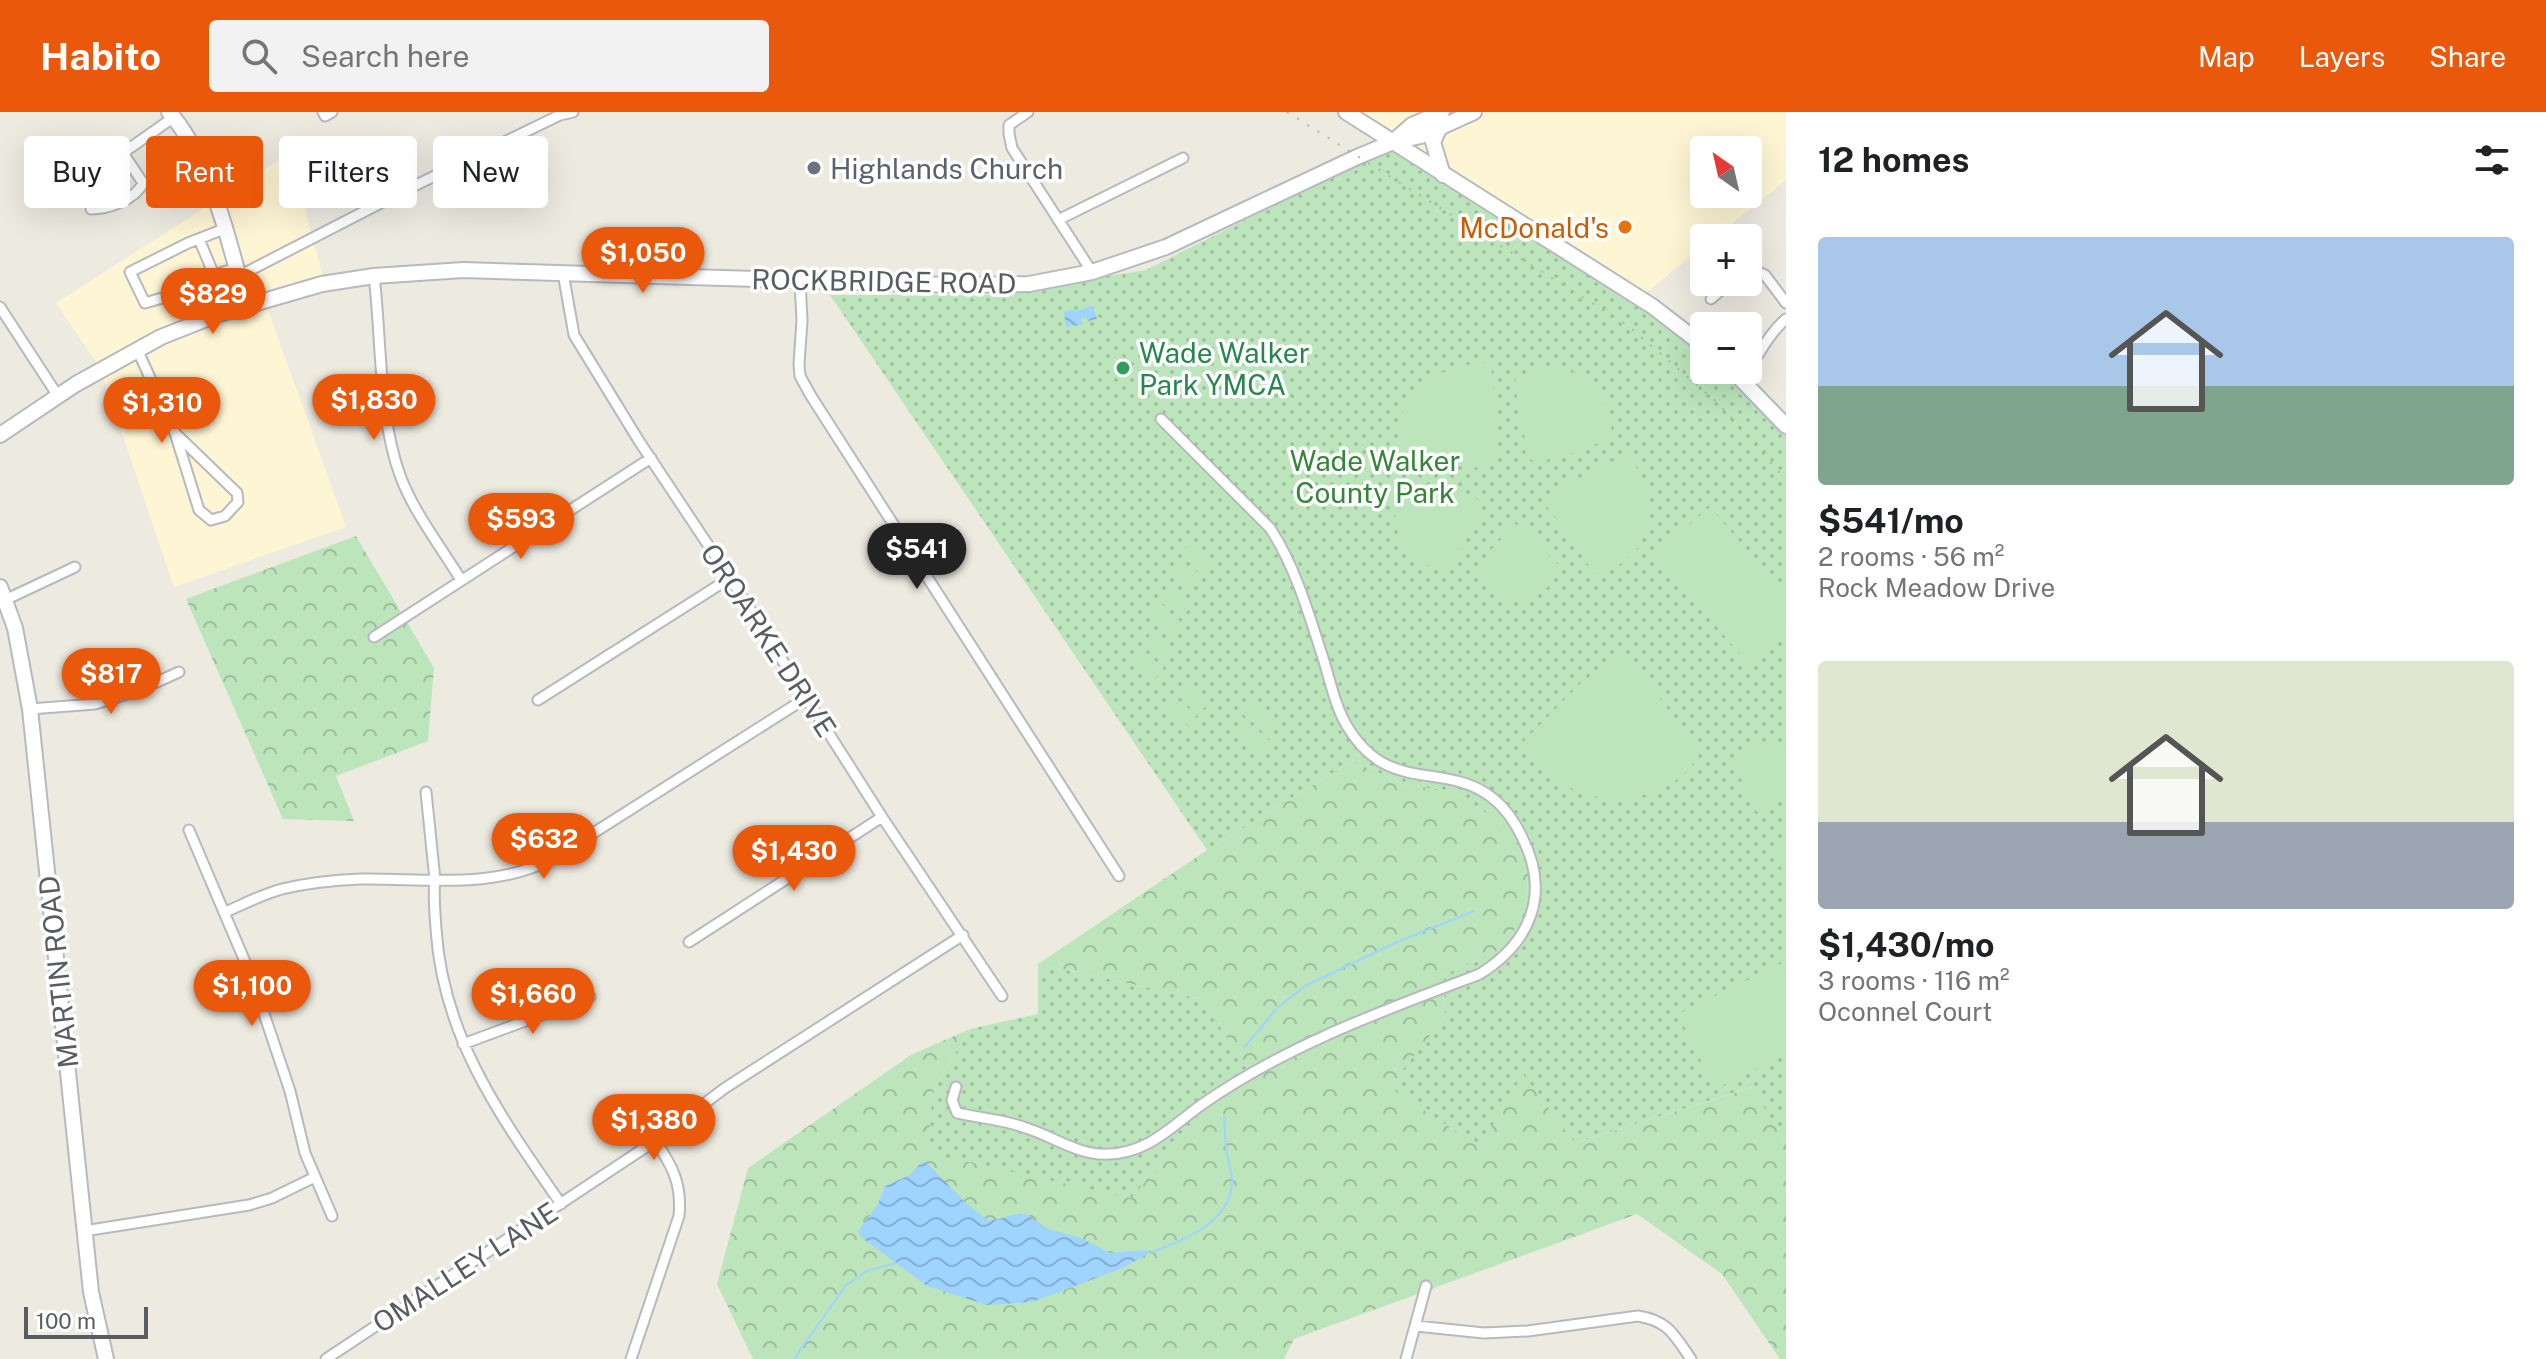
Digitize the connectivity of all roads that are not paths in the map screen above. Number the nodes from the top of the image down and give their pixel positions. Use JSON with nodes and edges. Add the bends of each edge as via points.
{"nodes":[{"id":1,"x":323,"y":112,"type":"edge"},
{"id":2,"x":332,"y":112,"type":"edge"},
{"id":3,"x":573,"y":112,"type":"edge"},
{"id":4,"x":1028,"y":112,"type":"edge"},
{"id":5,"x":1346,"y":112,"type":"edge"},
{"id":6,"x":1474,"y":112,"type":"edge"},
{"id":7,"x":171,"y":115,"type":"edge"},
{"id":8,"x":1441,"y":120,"type":"edge"},
{"id":9,"x":1393,"y":142,"type":"junction"},
{"id":10,"x":130,"y":147,"type":"edge"},
{"id":11,"x":123,"y":153,"type":"joint"},
{"id":12,"x":1183,"y":158,"type":"dead end"},
{"id":13,"x":1443,"y":175,"type":"junction"},
{"id":14,"x":1058,"y":220,"type":"junction"},
{"id":15,"x":224,"y":229,"type":"junction"},
{"id":16,"x":199,"y":239,"type":"junction"},
{"id":17,"x":237,"y":272,"type":"junction"},
{"id":18,"x":1092,"y":272,"type":"junction"},
{"id":19,"x":563,"y":273,"type":"junction"},
{"id":20,"x":1762,"y":274,"type":"edge"},
{"id":21,"x":214,"y":275,"type":"junction"},
{"id":22,"x":374,"y":276,"type":"junction"},
{"id":23,"x":800,"y":281,"type":"junction"},
{"id":24,"x":179,"y":293,"type":"junction"},
{"id":25,"x":1714,"y":296,"type":"edge"},
{"id":26,"x":1711,"y":299,"type":"dead end"},
{"id":27,"x":1786,"y":303,"type":"edge"},
{"id":28,"x":246,"y":305,"type":"junction"},
{"id":29,"x":0,"y":307,"type":"edge"},
{"id":30,"x":1785,"y":322,"type":"edge"},
{"id":31,"x":194,"y":323,"type":"junction"},
{"id":32,"x":1690,"y":335,"type":"edge"},
{"id":33,"x":137,"y":349,"type":"junction"},
{"id":34,"x":1762,"y":350,"type":"edge"},
{"id":35,"x":1746,"y":384,"type":"edge"},
{"id":36,"x":58,"y":396,"type":"junction"},
{"id":37,"x":1161,"y":419,"type":"dead end"},
{"id":38,"x":1786,"y":426,"type":"edge"},
{"id":39,"x":175,"y":433,"type":"junction"},
{"id":40,"x":0,"y":435,"type":"edge"},
{"id":41,"x":651,"y":458,"type":"junction"},
{"id":42,"x":75,"y":567,"type":"dead end"},
{"id":43,"x":730,"y":578,"type":"junction"},
{"id":44,"x":461,"y":580,"type":"junction"},
{"id":45,"x":3,"y":593,"type":"edge"},
{"id":46,"x":374,"y":637,"type":"dead end"},
{"id":47,"x":179,"y":672,"type":"dead end"},
{"id":48,"x":806,"y":698,"type":"junction"},
{"id":49,"x":538,"y":700,"type":"dead end"},
{"id":50,"x":30,"y":709,"type":"junction"},
{"id":51,"x":426,"y":792,"type":"dead end"},
{"id":52,"x":882,"y":817,"type":"junction"},
{"id":53,"x":189,"y":830,"type":"dead end"},
{"id":54,"x":1119,"y":876,"type":"dead end"},
{"id":55,"x":435,"y":880,"type":"junction"},
{"id":56,"x":225,"y":912,"type":"junction"},
{"id":57,"x":963,"y":935,"type":"junction"},
{"id":58,"x":689,"y":942,"type":"dead end"},
{"id":59,"x":1002,"y":996,"type":"dead end"},
{"id":60,"x":590,"y":997,"type":"dead end"},
{"id":61,"x":463,"y":1044,"type":"junction"},
{"id":62,"x":956,"y":1087,"type":"dead end"},
{"id":63,"x":655,"y":1141,"type":"junction"},
{"id":64,"x":315,"y":1177,"type":"junction"},
{"id":65,"x":561,"y":1204,"type":"junction"},
{"id":66,"x":332,"y":1216,"type":"dead end"},
{"id":67,"x":84,"y":1231,"type":"junction"},
{"id":68,"x":1426,"y":1286,"type":"dead end"},
{"id":69,"x":1416,"y":1326,"type":"junction"},
{"id":70,"x":331,"y":1358,"type":"edge"},
{"id":71,"x":106,"y":1359,"type":"edge"},
{"id":72,"x":631,"y":1359,"type":"edge"},
{"id":73,"x":1406,"y":1359,"type":"edge"},
{"id":74,"x":1691,"y":1359,"type":"edge"}],
"edges":[{"from":1,"to":2,"type":"street"},
{"from":3,"to":17,"type":"street"},
{"from":4,"to":14,"type":"street","via":[[1009,125],[1012,148]]},
{"from":5,"to":9,"type":"main road"},
{"from":6,"to":8,"type":"main road","name":"ROCKBRIDGE ROAD"},
{"from":7,"to":10,"type":"street"},
{"from":7,"to":15,"type":"main road","via":[[205,173]]},
{"from":8,"to":9,"type":"main road","name":"ROCKBRIDGE ROAD","via":[[1421,136]]},
{"from":8,"to":13,"type":"main road","via":[[1433,142]]},
{"from":9,"to":13,"type":"main road"},
{"from":9,"to":18,"type":"main road","name":"ROCKBRIDGE ROAD","via":[[1166,247]]},
{"from":11,"to":11,"type":"street","via":[[95,187],[91,209],[103,209],[140,190],[143,183]]},
{"from":12,"to":14,"type":"street"},
{"from":13,"to":32,"type":"main road"},
{"from":14,"to":18,"type":"street"},
{"from":15,"to":16,"type":"street"},
{"from":15,"to":17,"type":"main road"},
{"from":16,"to":21,"type":"street"},
{"from":16,"to":24,"type":"street","via":[[130,272],[145,303]]},
{"from":17,"to":21,"type":"street"},
{"from":17,"to":28,"type":"main road"},
{"from":18,"to":23,"type":"main road","name":"ROCKBRIDGE ROAD","via":[[1029,284]]},
{"from":19,"to":22,"type":"main road","name":"ROCKBRIDGE ROAD","via":[[463,270]]},
{"from":19,"to":23,"type":"main road","name":"ROCKBRIDGE ROAD"},
{"from":19,"to":41,"type":"street","name":"OROARKE DRIVE","via":[[574,335]]},
{"from":20,"to":27,"type":"street"},
{"from":21,"to":24,"type":"street"},
{"from":22,"to":28,"type":"main road","name":"ROCKBRIDGE ROAD"},
{"from":22,"to":44,"type":"street","via":[[394,456],[411,498]]},
{"from":23,"to":54,"type":"street","via":[[800,376]]},
{"from":24,"to":31,"type":"street"},
{"from":25,"to":26,"type":"street"},
{"from":28,"to":31,"type":"main road","name":"ROCKBRIDGE ROAD"},
{"from":29,"to":36,"type":"street"},
{"from":30,"to":34,"type":"street"},
{"from":31,"to":33,"type":"main road","name":"ROCKBRIDGE ROAD"},
{"from":33,"to":36,"type":"main road","name":"ROCKBRIDGE ROAD"},
{"from":33,"to":39,"type":"street"},
{"from":35,"to":38,"type":"main road"},
{"from":36,"to":40,"type":"main road","name":"ROCKBRIDGE ROAD"},
{"from":37,"to":62,"type":"street","via":[[1270,528],[1348,728],[1376,759],[1403,773],[1468,785],[1508,812],[1534,867],[1531,916],[1513,948],[1480,974],[1295,1050],[1135,1150],[1083,1152],[1026,1128],[957,1113],[952,1100]]},
{"from":39,"to":39,"type":"street","via":[[199,510],[211,520],[225,516],[238,502],[237,493]]},
{"from":41,"to":43,"type":"street","name":"OROARKE DRIVE"},
{"from":41,"to":44,"type":"street"},
{"from":42,"to":45,"type":"street"},
{"from":43,"to":48,"type":"street","name":"OROARKE DRIVE"},
{"from":43,"to":49,"type":"street"},
{"from":44,"to":46,"type":"street"},
{"from":45,"to":50,"type":"main road","name":"MARTIN ROAD"},
{"from":47,"to":50,"type":"street","via":[[95,704]]},
{"from":48,"to":52,"type":"street","name":"OROARKE DRIVE"},
{"from":48,"to":55,"type":"street","via":[[543,864],[508,876]]},
{"from":50,"to":67,"type":"main road","name":"MARTIN ROAD"},
{"from":51,"to":55,"type":"street"},
{"from":52,"to":57,"type":"street","name":"OROARKE DRIVE"},
{"from":52,"to":58,"type":"street"},
{"from":53,"to":56,"type":"street"},
{"from":55,"to":56,"type":"street","via":[[311,884],[281,889]]},
{"from":55,"to":61,"type":"street","via":[[438,964]]},
{"from":56,"to":64,"type":"street","via":[[273,1036]]},
{"from":57,"to":59,"type":"street","name":"OROARKE DRIVE"},
{"from":57,"to":63,"type":"street","name":"OMALLEY LANE","via":[[725,1088]]},
{"from":60,"to":61,"type":"street"},
{"from":61,"to":65,"type":"street","via":[[497,1111]]},
{"from":63,"to":65,"type":"street","name":"OMALLEY LANE"},
{"from":63,"to":72,"type":"street","via":[[677,1175],[681,1199]]},
{"from":64,"to":66,"type":"street"},
{"from":64,"to":67,"type":"street","via":[[249,1205]]},
{"from":65,"to":70,"type":"street","name":"OMALLEY LANE"},
{"from":67,"to":71,"type":"main road","name":"MARTIN ROAD"},
{"from":68,"to":69,"type":"street"},
{"from":69,"to":73,"type":"street"},
{"from":69,"to":74,"type":"street","via":[[1484,1333],[1638,1316],[1668,1327]]}]}
